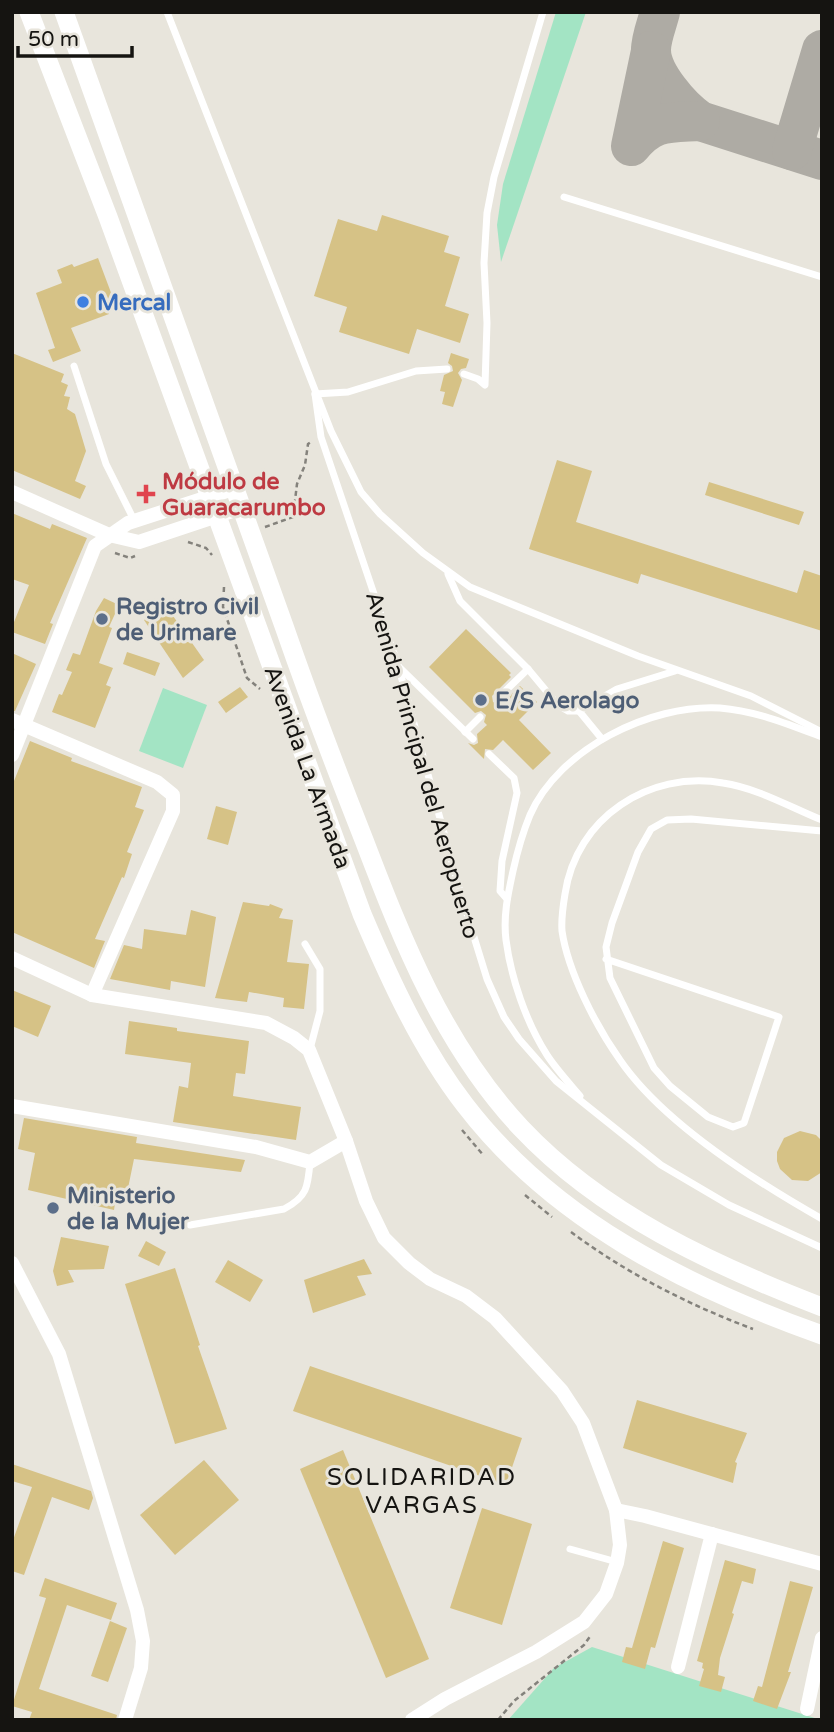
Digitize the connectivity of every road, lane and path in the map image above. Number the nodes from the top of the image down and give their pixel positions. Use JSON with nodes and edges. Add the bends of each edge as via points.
{"nodes":[{"id":1,"x":64,"y":12,"type":"edge"},
{"id":2,"x":167,"y":12,"type":"edge"},
{"id":3,"x":543,"y":12,"type":"edge"},
{"id":4,"x":29,"y":13,"type":"edge"},
{"id":5,"x":564,"y":197,"type":"dead end"},
{"id":6,"x":822,"y":277,"type":"edge"},
{"id":7,"x":74,"y":366,"type":"dead end"},
{"id":8,"x":447,"y":369,"type":"dead end"},
{"id":9,"x":464,"y":374,"type":"dead end"},
{"id":10,"x":315,"y":394,"type":"junction"},
{"id":11,"x":321,"y":437,"type":"junction"},
{"id":12,"x":233,"y":489,"type":"junction"},
{"id":13,"x":12,"y":492,"type":"edge"},
{"id":14,"x":208,"y":498,"type":"junction"},
{"id":15,"x":240,"y":508,"type":"junction"},
{"id":16,"x":216,"y":517,"type":"junction"},
{"id":17,"x":134,"y":520,"type":"junction"},
{"id":18,"x":250,"y":533,"type":"junction"},
{"id":19,"x":109,"y":535,"type":"junction"},
{"id":20,"x":225,"y":541,"type":"junction"},
{"id":21,"x":206,"y":548,"type":"dead end"},
{"id":22,"x":447,"y":572,"type":"junction"},
{"id":23,"x":398,"y":665,"type":"junction"},
{"id":24,"x":527,"y":670,"type":"junction"},
{"id":25,"x":676,"y":671,"type":"junction"},
{"id":26,"x":498,"y":698,"type":"dead end"},
{"id":27,"x":579,"y":711,"type":"junction"},
{"id":28,"x":480,"y":717,"type":"dead end"},
{"id":29,"x":19,"y":723,"type":"edge"},
{"id":30,"x":465,"y":732,"type":"junction"},
{"id":31,"x":822,"y":732,"type":"edge"},
{"id":32,"x":822,"y":737,"type":"edge"},
{"id":33,"x":472,"y":738,"type":"dead end"},
{"id":34,"x":602,"y":739,"type":"junction"},
{"id":35,"x":489,"y":754,"type":"dead end"},
{"id":36,"x":12,"y":755,"type":"edge"},
{"id":37,"x":822,"y":820,"type":"edge"},
{"id":38,"x":822,"y":831,"type":"edge"},
{"id":39,"x":507,"y":899,"type":"junction"},
{"id":40,"x":304,"y":944,"type":"dead end"},
{"id":41,"x":12,"y":958,"type":"edge"},
{"id":42,"x":606,"y":959,"type":"junction"},
{"id":43,"x":92,"y":996,"type":"junction"},
{"id":44,"x":309,"y":1050,"type":"junction"},
{"id":45,"x":587,"y":1105,"type":"junction"},
{"id":46,"x":12,"y":1106,"type":"edge"},
{"id":47,"x":346,"y":1141,"type":"junction"},
{"id":48,"x":310,"y":1162,"type":"junction"},
{"id":49,"x":822,"y":1219,"type":"edge"},
{"id":50,"x":190,"y":1225,"type":"dead end"},
{"id":51,"x":822,"y":1248,"type":"edge"},
{"id":52,"x":12,"y":1263,"type":"edge"},
{"id":53,"x":822,"y":1307,"type":"edge"},
{"id":54,"x":822,"y":1335,"type":"edge"},
{"id":55,"x":616,"y":1510,"type":"junction"},
{"id":56,"x":712,"y":1534,"type":"junction"},
{"id":57,"x":570,"y":1549,"type":"dead end"},
{"id":58,"x":617,"y":1563,"type":"junction"},
{"id":59,"x":822,"y":1564,"type":"edge"},
{"id":60,"x":596,"y":1626,"type":"dead end"},
{"id":61,"x":822,"y":1638,"type":"edge"},
{"id":62,"x":678,"y":1667,"type":"dead end"},
{"id":63,"x":807,"y":1709,"type":"dead end"},
{"id":64,"x":420,"y":1717,"type":"edge"},
{"id":65,"x":125,"y":1720,"type":"edge"},
{"id":66,"x":498,"y":1720,"type":"edge"}],
"edges":[{"from":1,"to":12,"type":"main road","name":"Avenida La Armada"},
{"from":2,"to":10,"type":"lane","name":"Avenida Principal del Aeropuerto"},
{"from":3,"to":9,"type":"lane","via":[[487,213],[485,385]]},
{"from":4,"to":14,"type":"main road","name":"Avenida La Armada"},
{"from":5,"to":6,"type":"lane"},
{"from":7,"to":17,"type":"lane","via":[[106,464]]},
{"from":8,"to":10,"type":"lane","via":[[416,371],[348,393]]},
{"from":10,"to":11,"type":"lane","name":"Avenida Principal del Aeropuerto"},
{"from":10,"to":22,"type":"lane","name":"Avenida Principal del Aeropuerto","via":[[361,492],[399,533]]},
{"from":11,"to":18,"type":"path","via":[[308,444],[293,517]]},
{"from":11,"to":23,"type":"lane","name":"Avenida Principal del Aeropuerto"},
{"from":12,"to":14,"type":"street"},
{"from":12,"to":15,"type":"main road","name":"Avenida La Armada"},
{"from":13,"to":19,"type":"street"},
{"from":14,"to":16,"type":"main road","name":"Avenida La Armada"},
{"from":14,"to":17,"type":"street"},
{"from":15,"to":16,"type":"street"},
{"from":15,"to":18,"type":"main road","name":"Avenida La Armada"},
{"from":16,"to":19,"type":"street","via":[[139,542]]},
{"from":16,"to":20,"type":"main road","name":"Avenida La Armada"},
{"from":17,"to":19,"type":"street"},
{"from":18,"to":53,"type":"main road","name":"Avenida La Armada","via":[[405,944],[446,1027],[485,1083],[551,1158],[618,1208],[701,1255]]},
{"from":19,"to":29,"type":"street","via":[[95,546]]},
{"from":20,"to":21,"type":"path"},
{"from":20,"to":54,"type":"main road","name":"Avenida La Armada","via":[[373,939],[408,1014],[464,1105],[541,1184],[629,1249],[741,1305]]},
{"from":22,"to":24,"type":"lane","via":[[460,601]]},
{"from":22,"to":25,"type":"lane","name":"Avenida Principal del Aeropuerto","via":[[512,606]]},
{"from":23,"to":30,"type":"lane"},
{"from":23,"to":45,"type":"lane","name":"Avenida Principal del Aeropuerto","via":[[487,979],[519,1039],[556,1081]]},
{"from":24,"to":26,"type":"lane"},
{"from":24,"to":27,"type":"lane","via":[[558,705]]},
{"from":25,"to":27,"type":"lane","via":[[617,689]]},
{"from":25,"to":31,"type":"lane","name":"Avenida Principal del Aeropuerto","via":[[751,696]]},
{"from":27,"to":34,"type":"lane"},
{"from":28,"to":30,"type":"lane"},
{"from":29,"to":36,"type":"street"},
{"from":29,"to":43,"type":"street","via":[[157,782],[173,795],[173,811]]},
{"from":30,"to":33,"type":"lane"},
{"from":32,"to":34,"type":"lane","name":"Avenida Principal del Aeropuerto","via":[[770,716],[718,708],[655,716]]},
{"from":34,"to":39,"type":"lane","name":"Avenida Principal del Aeropuerto","via":[[555,779],[530,814]]},
{"from":35,"to":39,"type":"lane","via":[[514,778],[517,793],[502,860],[500,891]]},
{"from":37,"to":49,"type":"lane","via":[[724,783],[677,782],[657,787],[623,802],[586,837],[571,867],[562,915],[573,975],[609,1042],[641,1088],[708,1144]]},
{"from":38,"to":42,"type":"lane","via":[[667,820],[651,830],[638,852],[612,923]]},
{"from":39,"to":45,"type":"lane","name":"Avenida Principal del Aeropuerto","via":[[506,940],[523,1006],[547,1055]]},
{"from":40,"to":44,"type":"lane","via":[[320,969],[320,1011]]},
{"from":41,"to":43,"type":"street"},
{"from":42,"to":42,"type":"lane","via":[[779,1017],[744,1123],[733,1126],[708,1117],[654,1068],[610,978]]},
{"from":43,"to":44,"type":"street","via":[[266,1023]]},
{"from":44,"to":47,"type":"street"},
{"from":45,"to":51,"type":"lane","name":"Avenida Principal del Aeropuerto","via":[[694,1186]]},
{"from":46,"to":48,"type":"street","via":[[256,1147]]},
{"from":47,"to":48,"type":"street"},
{"from":47,"to":55,"type":"street","via":[[384,1238],[430,1279],[466,1296],[495,1318],[562,1391],[583,1423]]},
{"from":48,"to":50,"type":"lane","via":[[304,1192],[284,1209]]},
{"from":52,"to":65,"type":"street","via":[[59,1354],[137,1610],[143,1642],[141,1668]]},
{"from":55,"to":56,"type":"street"},
{"from":55,"to":58,"type":"street"},
{"from":56,"to":59,"type":"street"},
{"from":56,"to":62,"type":"street"},
{"from":57,"to":58,"type":"lane"},
{"from":58,"to":64,"type":"street","via":[[606,1594],[584,1622]]},
{"from":60,"to":66,"type":"path","via":[[584,1645],[514,1701]]},
{"from":61,"to":63,"type":"street"}]}
